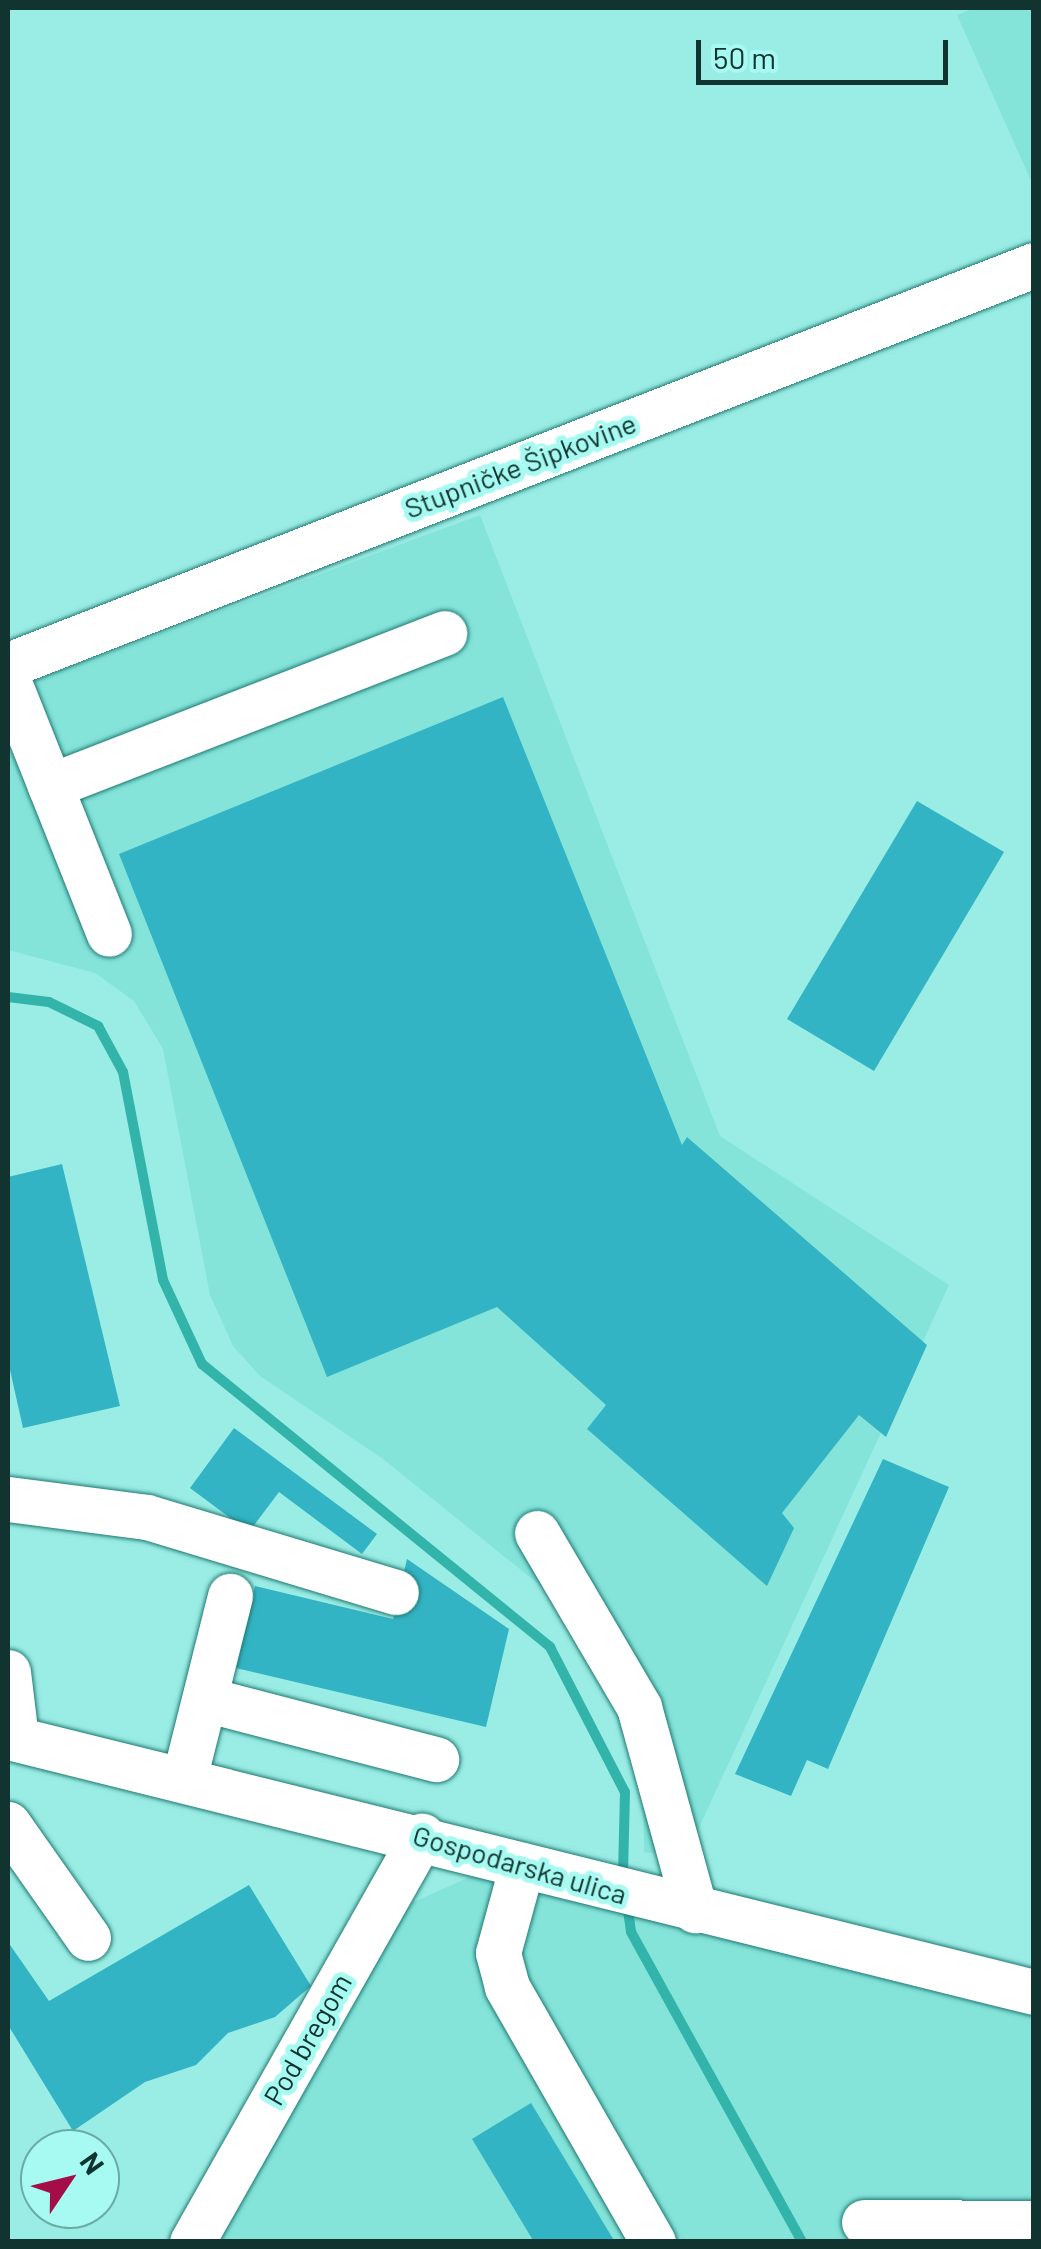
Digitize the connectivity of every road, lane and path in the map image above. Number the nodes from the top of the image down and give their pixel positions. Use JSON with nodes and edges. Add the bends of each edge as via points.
{"nodes":[{"id":1,"x":1034,"y":265,"type":"edge"},
{"id":2,"x":444,"y":633,"type":"dead end"},
{"id":3,"x":8,"y":665,"type":"edge"},
{"id":4,"x":8,"y":680,"type":"edge"},
{"id":5,"x":50,"y":786,"type":"junction"},
{"id":6,"x":110,"y":934,"type":"dead end"},
{"id":7,"x":8,"y":1499,"type":"edge"},
{"id":8,"x":537,"y":1533,"type":"dead end"},
{"id":9,"x":396,"y":1592,"type":"dead end"},
{"id":10,"x":230,"y":1596,"type":"dead end"},
{"id":11,"x":8,"y":1672,"type":"edge"},
{"id":12,"x":204,"y":1699,"type":"junction"},
{"id":13,"x":12,"y":1738,"type":"edge"},
{"id":14,"x":436,"y":1760,"type":"dead end"},
{"id":15,"x":184,"y":1780,"type":"junction"},
{"id":16,"x":8,"y":1824,"type":"edge"},
{"id":17,"x":422,"y":1836,"type":"junction"},
{"id":18,"x":522,"y":1865,"type":"junction"},
{"id":19,"x":695,"y":1910,"type":"junction"},
{"id":20,"x":88,"y":1938,"type":"dead end"},
{"id":21,"x":1034,"y":1992,"type":"edge"},
{"id":22,"x":864,"y":2222,"type":"dead end"},
{"id":23,"x":1034,"y":2223,"type":"edge"},
{"id":24,"x":192,"y":2242,"type":"edge"},
{"id":25,"x":653,"y":2242,"type":"edge"}],
"edges":[{"from":1,"to":3,"type":"street","name":"Stupničke Šipkovine"},
{"from":2,"to":5,"type":"street"},
{"from":4,"to":5,"type":"street"},
{"from":5,"to":6,"type":"street"},
{"from":7,"to":9,"type":"street","via":[[147,1517]]},
{"from":8,"to":19,"type":"street","via":[[639,1707]]},
{"from":10,"to":12,"type":"street"},
{"from":11,"to":13,"type":"street"},
{"from":12,"to":14,"type":"street"},
{"from":12,"to":15,"type":"street"},
{"from":13,"to":15,"type":"street","name":"Gospodarska ulica"},
{"from":15,"to":17,"type":"street","name":"Gospodarska ulica"},
{"from":16,"to":20,"type":"street"},
{"from":17,"to":18,"type":"street","name":"Gospodarska ulica"},
{"from":17,"to":24,"type":"street","name":"Pod bregom"},
{"from":18,"to":19,"type":"street","name":"Gospodarska ulica"},
{"from":18,"to":25,"type":"street","via":[[498,1953],[507,1987]]},
{"from":19,"to":21,"type":"street","name":"Gospodarska ulica"},
{"from":22,"to":23,"type":"street"}]}
